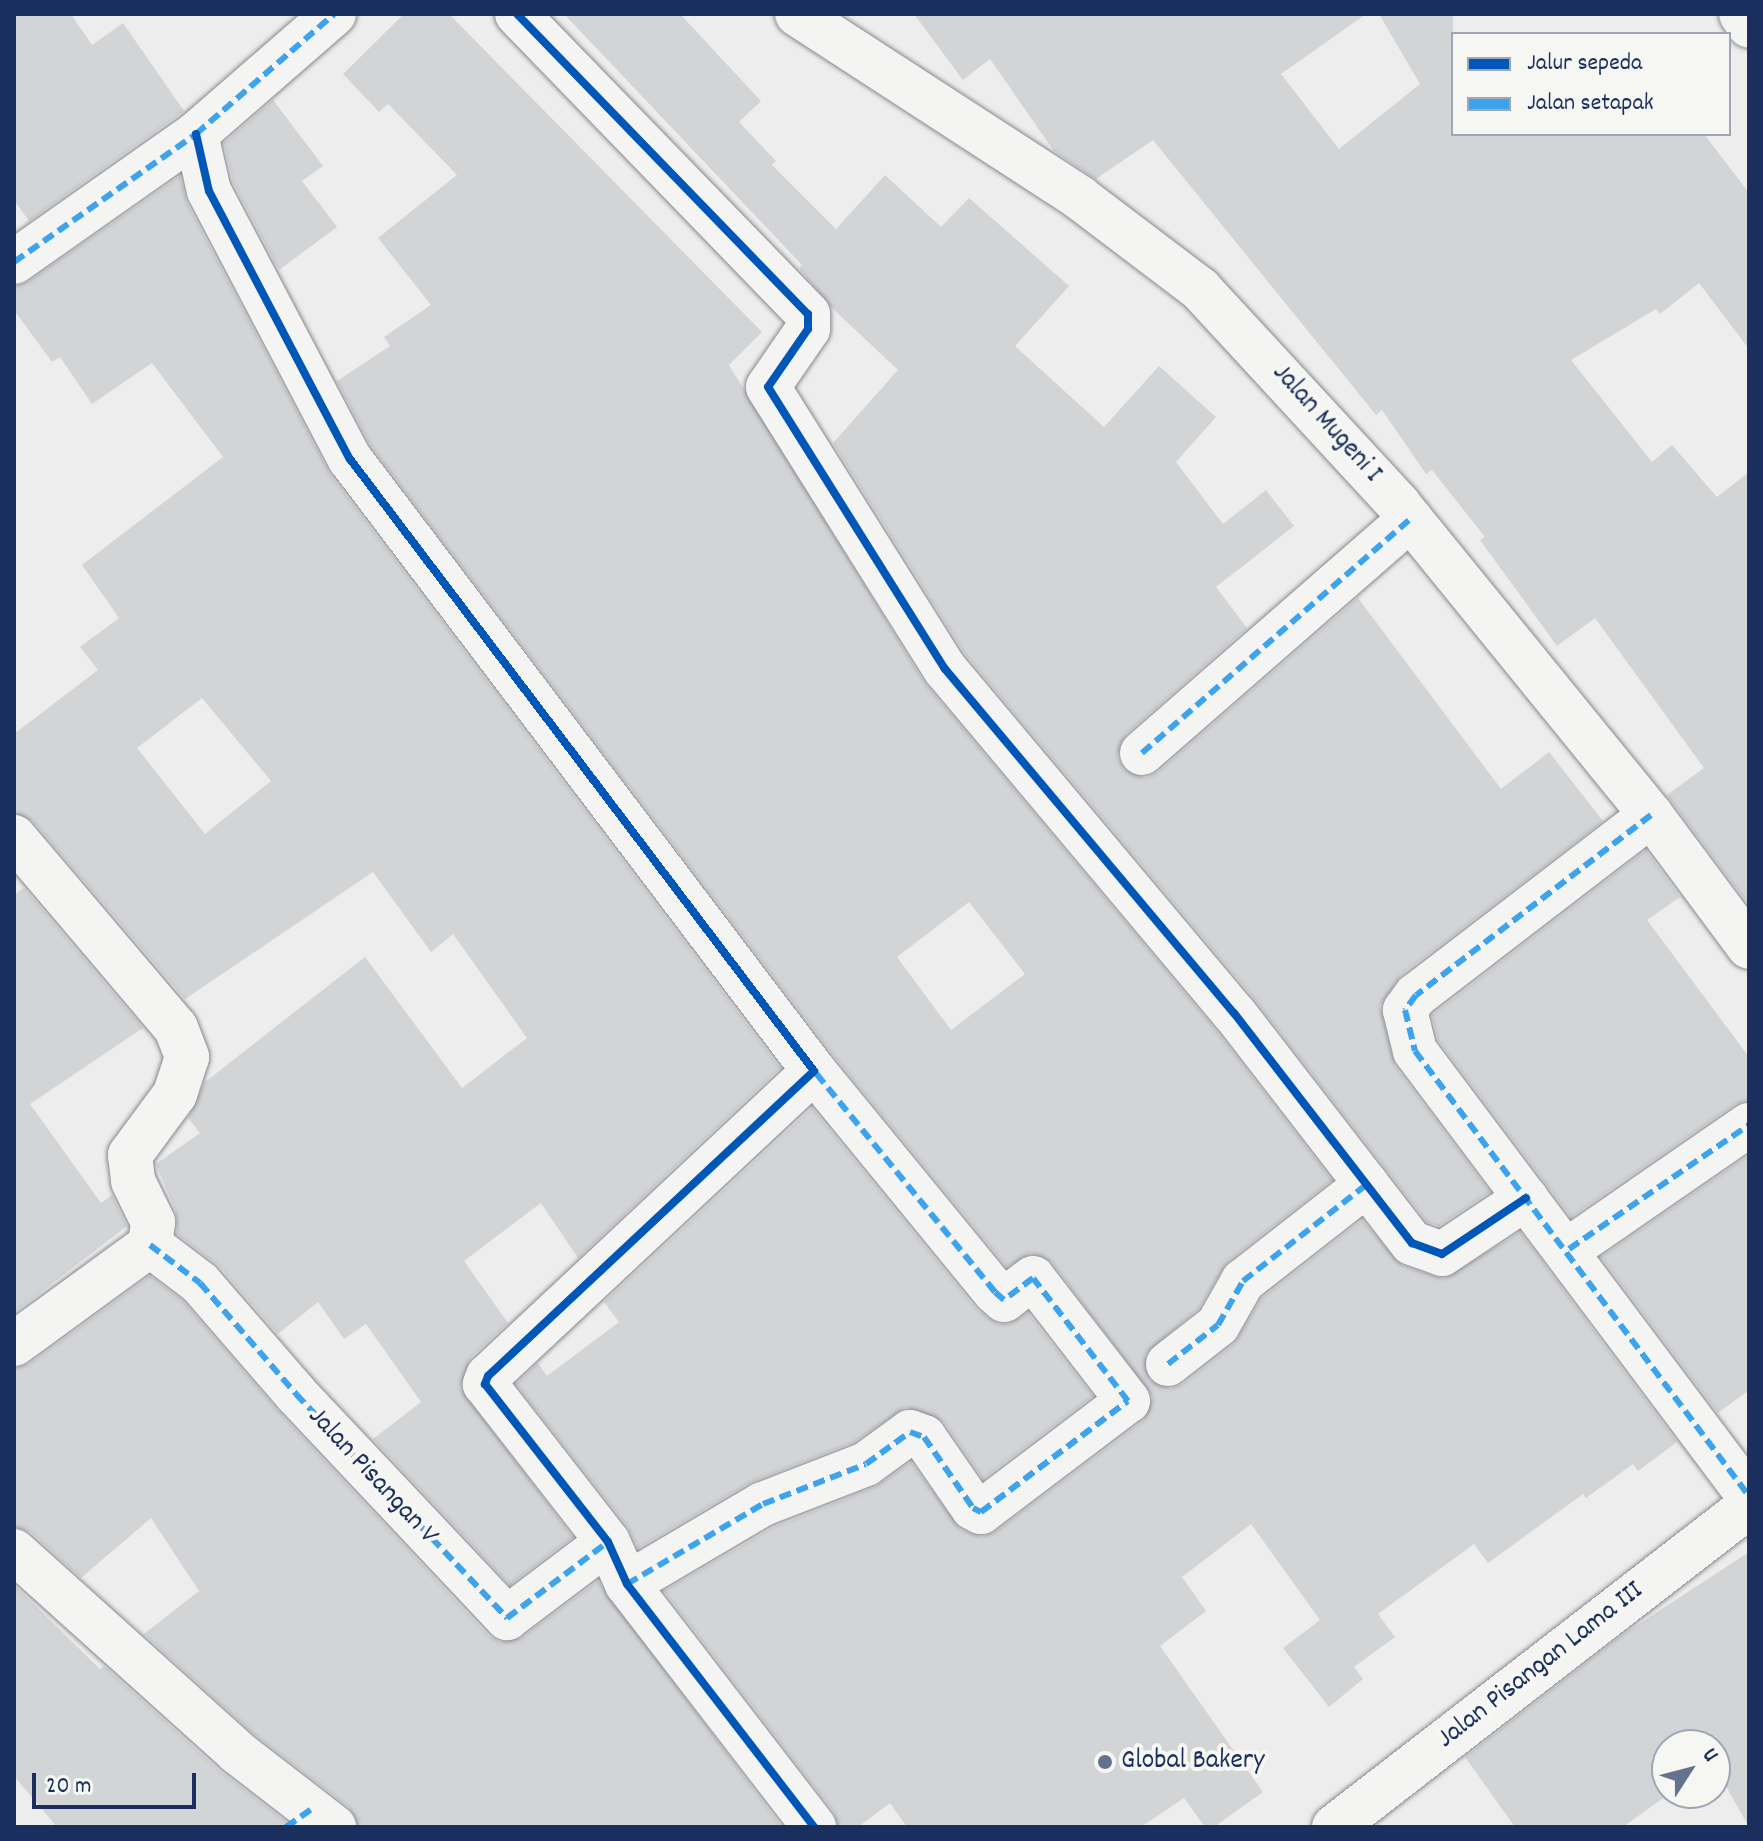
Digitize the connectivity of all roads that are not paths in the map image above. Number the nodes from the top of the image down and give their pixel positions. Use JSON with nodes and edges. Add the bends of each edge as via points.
{"nodes":[{"id":1,"x":334,"y":14,"type":"edge"},
{"id":2,"x":517,"y":14,"type":"edge"},
{"id":3,"x":797,"y":14,"type":"edge"},
{"id":4,"x":1741,"y":14,"type":"edge"},
{"id":5,"x":1749,"y":26,"type":"edge"},
{"id":6,"x":196,"y":134,"type":"junction"},
{"id":7,"x":14,"y":262,"type":"edge"},
{"id":8,"x":1410,"y":519,"type":"junction"},
{"id":9,"x":1142,"y":753,"type":"dead end"},
{"id":10,"x":1651,"y":815,"type":"junction"},
{"id":11,"x":14,"y":837,"type":"edge"},
{"id":12,"x":1749,"y":947,"type":"edge"},
{"id":13,"x":814,"y":1071,"type":"junction"},
{"id":14,"x":1749,"y":1125,"type":"edge"},
{"id":15,"x":1367,"y":1184,"type":"junction"},
{"id":16,"x":1526,"y":1198,"type":"junction"},
{"id":17,"x":150,"y":1245,"type":"junction"},
{"id":18,"x":1569,"y":1249,"type":"junction"},
{"id":19,"x":14,"y":1344,"type":"edge"},
{"id":20,"x":1168,"y":1364,"type":"dead end"},
{"id":21,"x":1749,"y":1496,"type":"edge"},
{"id":22,"x":1749,"y":1506,"type":"edge"},
{"id":23,"x":608,"y":1542,"type":"junction"},
{"id":24,"x":14,"y":1551,"type":"edge"},
{"id":25,"x":627,"y":1584,"type":"junction"},
{"id":26,"x":311,"y":1821,"type":"edge"},
{"id":27,"x":814,"y":1827,"type":"edge"},
{"id":28,"x":1334,"y":1827,"type":"edge"}],
"edges":[{"from":1,"to":6,"type":"street"},
{"from":2,"to":15,"type":"street","via":[[808,314],[808,329],[768,387],[945,669],[1234,1013]]},
{"from":3,"to":8,"type":"street","name":"Jalan Mugeni I","via":[[1080,198],[1200,289]]},
{"from":4,"to":5,"type":"street"},
{"from":6,"to":7,"type":"street"},
{"from":6,"to":13,"type":"street","via":[[209,191],[350,459]]},
{"from":8,"to":9,"type":"street"},
{"from":8,"to":10,"type":"street","name":"Jalan Mugeni I"},
{"from":10,"to":12,"type":"street","name":"Jalan Mugeni I"},
{"from":10,"to":16,"type":"street","via":[[1416,995],[1405,1010],[1415,1051]]},
{"from":11,"to":17,"type":"street","via":[[176,1028],[187,1057],[175,1094],[130,1155],[133,1181],[153,1222]]},
{"from":13,"to":23,"type":"street","via":[[488,1376],[490,1393]]},
{"from":13,"to":25,"type":"street","via":[[995,1292],[1004,1300],[1033,1278],[1128,1401],[981,1512],[924,1437],[910,1432],[866,1464],[763,1504]]},
{"from":14,"to":18,"type":"street"},
{"from":15,"to":16,"type":"street","via":[[1412,1243],[1442,1254]]},
{"from":15,"to":20,"type":"street","via":[[1243,1281],[1218,1325]]},
{"from":16,"to":18,"type":"street"},
{"from":17,"to":19,"type":"street"},
{"from":17,"to":23,"type":"street","name":"Jalan Pisangan V","via":[[200,1283],[296,1394],[507,1618]]},
{"from":18,"to":21,"type":"street"},
{"from":22,"to":28,"type":"street","name":"Jalan Pisangan Lama III"},
{"from":23,"to":25,"type":"street"},
{"from":24,"to":26,"type":"street"},
{"from":25,"to":27,"type":"street"}]}
